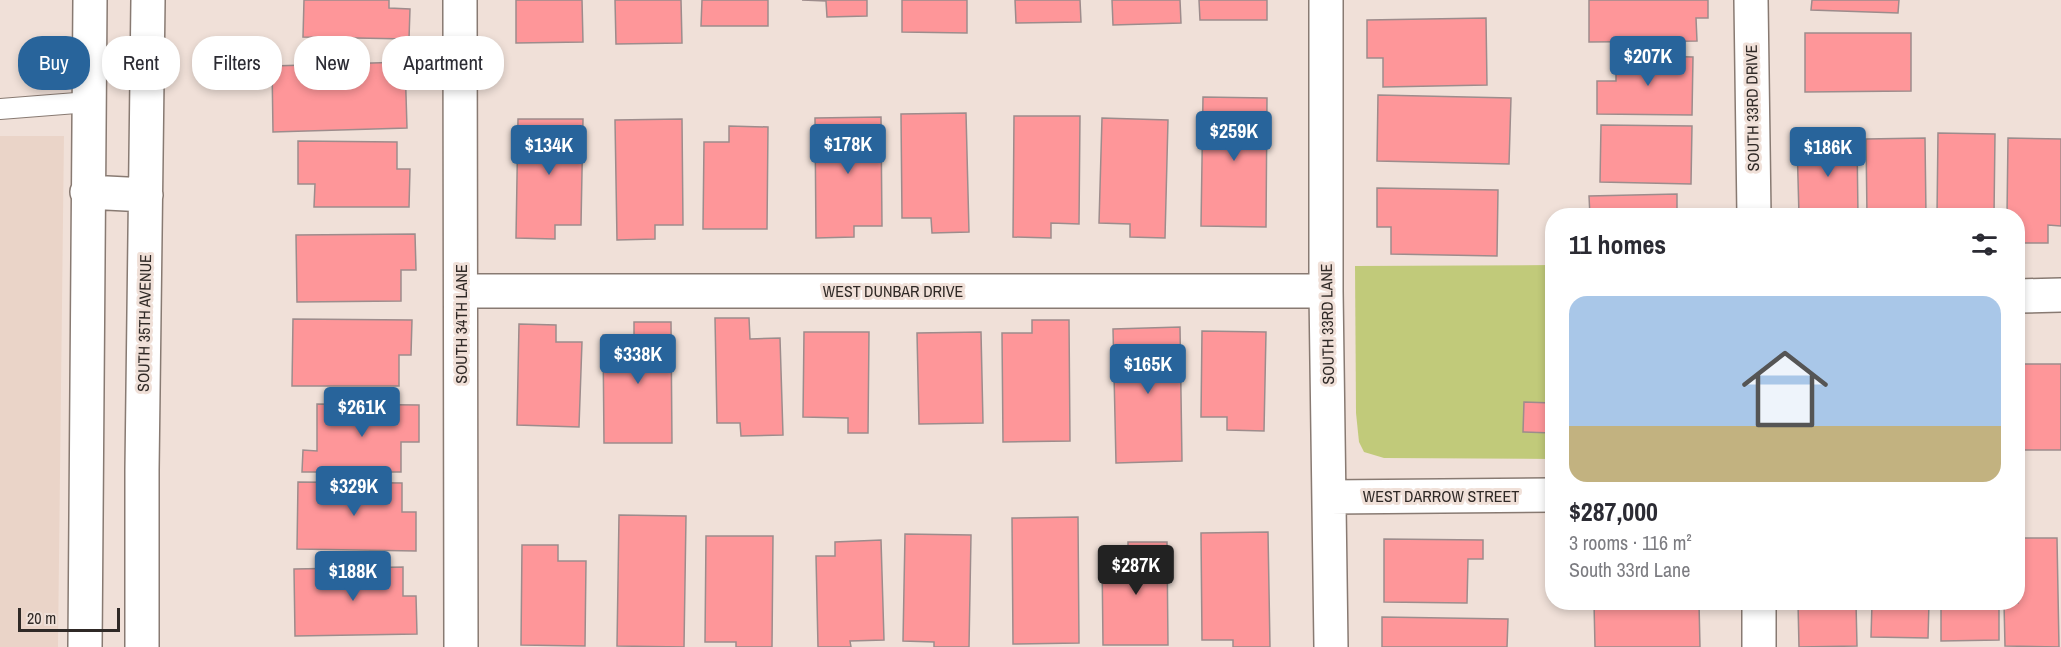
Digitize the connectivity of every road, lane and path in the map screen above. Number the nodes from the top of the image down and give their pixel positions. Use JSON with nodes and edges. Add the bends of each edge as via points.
{"nodes":[{"id":1,"x":90,"y":0,"type":"edge"},
{"id":2,"x":148,"y":0,"type":"edge"},
{"id":3,"x":460,"y":0,"type":"edge"},
{"id":4,"x":1326,"y":0,"type":"edge"},
{"id":5,"x":1751,"y":0,"type":"edge"},
{"id":6,"x":89,"y":102,"type":"junction"},
{"id":7,"x":0,"y":109,"type":"edge"},
{"id":8,"x":87,"y":192,"type":"junction"},
{"id":9,"x":146,"y":195,"type":"junction"},
{"id":10,"x":1754,"y":208,"type":"edge"},
{"id":11,"x":461,"y":291,"type":"junction"},
{"id":12,"x":1326,"y":291,"type":"junction"},
{"id":13,"x":2061,"y":295,"type":"edge"},
{"id":14,"x":2025,"y":296,"type":"edge"},
{"id":15,"x":1545,"y":495,"type":"edge"},
{"id":16,"x":1330,"y":497,"type":"junction"},
{"id":17,"x":1759,"y":610,"type":"edge"},
{"id":18,"x":86,"y":647,"type":"edge"},
{"id":19,"x":142,"y":647,"type":"edge"},
{"id":20,"x":461,"y":647,"type":"edge"},
{"id":21,"x":1332,"y":647,"type":"edge"},
{"id":22,"x":1759,"y":647,"type":"edge"}],
"edges":[{"from":1,"to":6,"type":"street"},
{"from":2,"to":9,"type":"street","name":"SOUTH 35TH AVENUE"},
{"from":3,"to":11,"type":"street","name":"SOUTH 34TH LANE"},
{"from":4,"to":12,"type":"street","name":"SOUTH 33RD LANE"},
{"from":5,"to":10,"type":"street","name":"SOUTH 33RD DRIVE"},
{"from":6,"to":7,"type":"lane"},
{"from":6,"to":8,"type":"street"},
{"from":8,"to":9,"type":"street"},
{"from":8,"to":18,"type":"street"},
{"from":9,"to":19,"type":"street","name":"SOUTH 35TH AVENUE"},
{"from":11,"to":12,"type":"street","name":"WEST DUNBAR DRIVE"},
{"from":11,"to":20,"type":"street","name":"SOUTH 34TH LANE"},
{"from":12,"to":16,"type":"street","name":"SOUTH 33RD LANE"},
{"from":13,"to":14,"type":"street"},
{"from":15,"to":16,"type":"street","name":"WEST DARROW STREET"},
{"from":16,"to":21,"type":"street","name":"SOUTH 33RD LANE"},
{"from":17,"to":22,"type":"street"}]}
